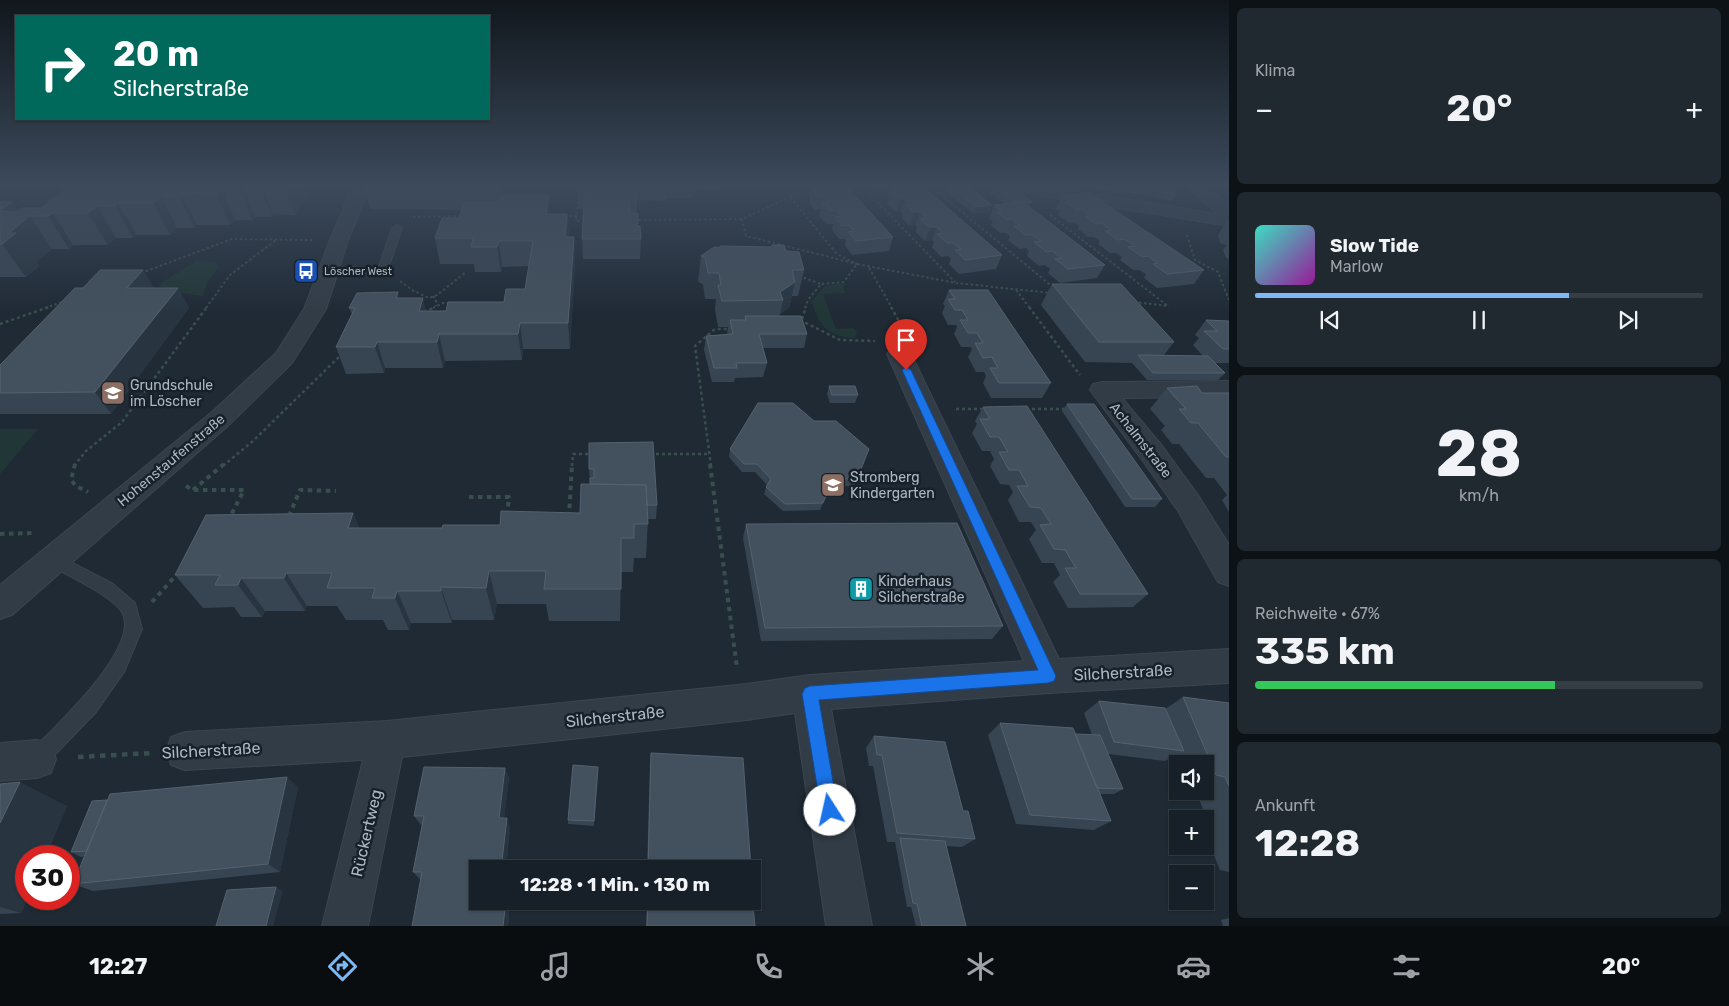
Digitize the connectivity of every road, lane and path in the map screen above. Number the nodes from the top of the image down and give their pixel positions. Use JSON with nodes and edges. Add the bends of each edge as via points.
{"nodes":[{"id":1,"x":345,"y":227,"type":"edge"},
{"id":2,"x":744,"y":227,"type":"edge"},
{"id":3,"x":815,"y":227,"type":"edge"},
{"id":4,"x":902,"y":227,"type":"edge"},
{"id":5,"x":980,"y":227,"type":"edge"},
{"id":6,"x":1062,"y":227,"type":"edge"},
{"id":7,"x":1184,"y":227,"type":"edge"},
{"id":8,"x":398,"y":228,"type":"dead end"},
{"id":9,"x":277,"y":240,"type":"junction"},
{"id":10,"x":340,"y":240,"type":"junction"},
{"id":11,"x":857,"y":264,"type":"junction"},
{"id":12,"x":869,"y":267,"type":"junction"},
{"id":13,"x":382,"y":270,"type":"junction"},
{"id":14,"x":328,"y":271,"type":"junction"},
{"id":15,"x":466,"y":272,"type":"dead end"},
{"id":16,"x":139,"y":273,"type":"edge"},
{"id":17,"x":793,"y":274,"type":"edge"},
{"id":18,"x":956,"y":283,"type":"junction"},
{"id":19,"x":821,"y":284,"type":"junction"},
{"id":20,"x":1016,"y":289,"type":"junction"},
{"id":21,"x":1051,"y":293,"type":"edge"},
{"id":22,"x":1060,"y":294,"type":"edge"},
{"id":23,"x":433,"y":296,"type":"junction"},
{"id":24,"x":1229,"y":300,"type":"edge"},
{"id":25,"x":65,"y":301,"type":"edge"},
{"id":26,"x":1129,"y":302,"type":"edge"},
{"id":27,"x":457,"y":303,"type":"edge"},
{"id":28,"x":436,"y":306,"type":"junction"},
{"id":29,"x":418,"y":316,"type":"edge"},
{"id":30,"x":802,"y":319,"type":"junction"},
{"id":31,"x":794,"y":322,"type":"edge"},
{"id":32,"x":0,"y":324,"type":"edge"},
{"id":33,"x":733,"y":329,"type":"edge"},
{"id":34,"x":887,"y":347,"type":"junction"},
{"id":35,"x":1229,"y":389,"type":"edge"},
{"id":36,"x":1110,"y":400,"type":"junction"},
{"id":37,"x":924,"y":409,"type":"junction"},
{"id":38,"x":992,"y":409,"type":"edge"},
{"id":39,"x":1021,"y":409,"type":"edge"},
{"id":40,"x":593,"y":454,"type":"edge"},
{"id":41,"x":641,"y":454,"type":"edge"},
{"id":42,"x":709,"y":454,"type":"junction"},
{"id":43,"x":214,"y":490,"type":"dead end"},
{"id":44,"x":336,"y":491,"type":"dead end"},
{"id":45,"x":469,"y":497,"type":"dead end"},
{"id":46,"x":118,"y":505,"type":"junction"},
{"id":47,"x":569,"y":518,"type":"edge"},
{"id":48,"x":227,"y":522,"type":"edge"},
{"id":49,"x":287,"y":522,"type":"edge"},
{"id":50,"x":506,"y":522,"type":"edge"},
{"id":51,"x":53,"y":559,"type":"junction"},
{"id":52,"x":182,"y":566,"type":"edge"},
{"id":53,"x":1229,"y":573,"type":"edge"},
{"id":54,"x":0,"y":605,"type":"edge"},
{"id":55,"x":132,"y":622,"type":"junction"},
{"id":56,"x":1229,"y":666,"type":"edge"},
{"id":57,"x":1048,"y":676,"type":"junction"},
{"id":58,"x":810,"y":694,"type":"junction"},
{"id":59,"x":747,"y":702,"type":"junction"},
{"id":60,"x":387,"y":740,"type":"junction"},
{"id":61,"x":185,"y":751,"type":"joint"},
{"id":62,"x":38,"y":759,"type":"junction"},
{"id":63,"x":0,"y":762,"type":"edge"},
{"id":64,"x":344,"y":926,"type":"edge"},
{"id":65,"x":849,"y":926,"type":"edge"}],
"edges":[{"from":1,"to":10,"type":"street","name":"Hohenstaufenstraße"},
{"from":2,"to":11,"type":"path","via":[[746,236]]},
{"from":3,"to":11,"type":"path","via":[[837,254]]},
{"from":4,"to":18,"type":"path"},
{"from":5,"to":22,"type":"path"},
{"from":6,"to":26,"type":"path","via":[[1169,306]]},
{"from":7,"to":24,"type":"path","via":[[1195,260],[1218,272]]},
{"from":8,"to":13,"type":"lane"},
{"from":9,"to":10,"type":"path"},
{"from":9,"to":16,"type":"path","via":[[232,239]]},
{"from":9,"to":46,"type":"path","via":[[230,275],[122,422],[74,465],[71,480],[76,486]]},
{"from":10,"to":14,"type":"street","name":"Hohenstaufenstraße"},
{"from":11,"to":12,"type":"path"},
{"from":11,"to":19,"type":"path","via":[[845,283]]},
{"from":12,"to":18,"type":"path"},
{"from":12,"to":34,"type":"path","via":[[910,342]]},
{"from":13,"to":14,"type":"lane"},
{"from":13,"to":23,"type":"path","via":[[412,290],[429,298]]},
{"from":14,"to":46,"type":"street","name":"Hohenstaufenstraße","via":[[305,328],[284,358],[221,418]]},
{"from":15,"to":23,"type":"path"},
{"from":17,"to":19,"type":"path"},
{"from":18,"to":20,"type":"path"},
{"from":19,"to":30,"type":"path","via":[[808,300]]},
{"from":20,"to":21,"type":"path"},
{"from":20,"to":36,"type":"path","via":[[1079,374]]},
{"from":23,"to":28,"type":"path"},
{"from":25,"to":32,"type":"path"},
{"from":27,"to":28,"type":"path"},
{"from":28,"to":29,"type":"path"},
{"from":30,"to":31,"type":"path"},
{"from":30,"to":34,"type":"path","via":[[840,340]]},
{"from":33,"to":42,"type":"path","via":[[715,329],[695,346]]},
{"from":34,"to":37,"type":"street"},
{"from":35,"to":36,"type":"street","name":"Achalmstraße"},
{"from":36,"to":39,"type":"path"},
{"from":36,"to":53,"type":"street","name":"Achalmstraße","via":[[1188,503]]},
{"from":37,"to":38,"type":"path"},
{"from":37,"to":57,"type":"street"},
{"from":40,"to":47,"type":"path","via":[[573,454]]},
{"from":41,"to":42,"type":"path"},
{"from":42,"to":59,"type":"path","via":[[737,668]]},
{"from":43,"to":48,"type":"path","via":[[244,490]]},
{"from":44,"to":49,"type":"path","via":[[300,490]]},
{"from":45,"to":50,"type":"path","via":[[509,497]]},
{"from":46,"to":51,"type":"street","name":"Hohenstaufenstraße"},
{"from":51,"to":54,"type":"street","name":"Hohenstaufenstraße"},
{"from":51,"to":55,"type":"lane","via":[[107,589],[129,608]]},
{"from":52,"to":55,"type":"path"},
{"from":55,"to":62,"type":"lane","via":[[134,629],[118,666],[89,706]]},
{"from":56,"to":57,"type":"street","name":"Silcherstraße"},
{"from":57,"to":58,"type":"street","name":"Silcherstraße"},
{"from":58,"to":59,"type":"street","name":"Silcherstraße"},
{"from":58,"to":65,"type":"street"},
{"from":59,"to":60,"type":"street","name":"Silcherstraße"},
{"from":60,"to":61,"type":"street","name":"Silcherstraße"},
{"from":60,"to":64,"type":"street","name":"Rückertweg"},
{"from":61,"to":62,"type":"path","name":"Silcherstraße"},
{"from":62,"to":63,"type":"street"}]}
